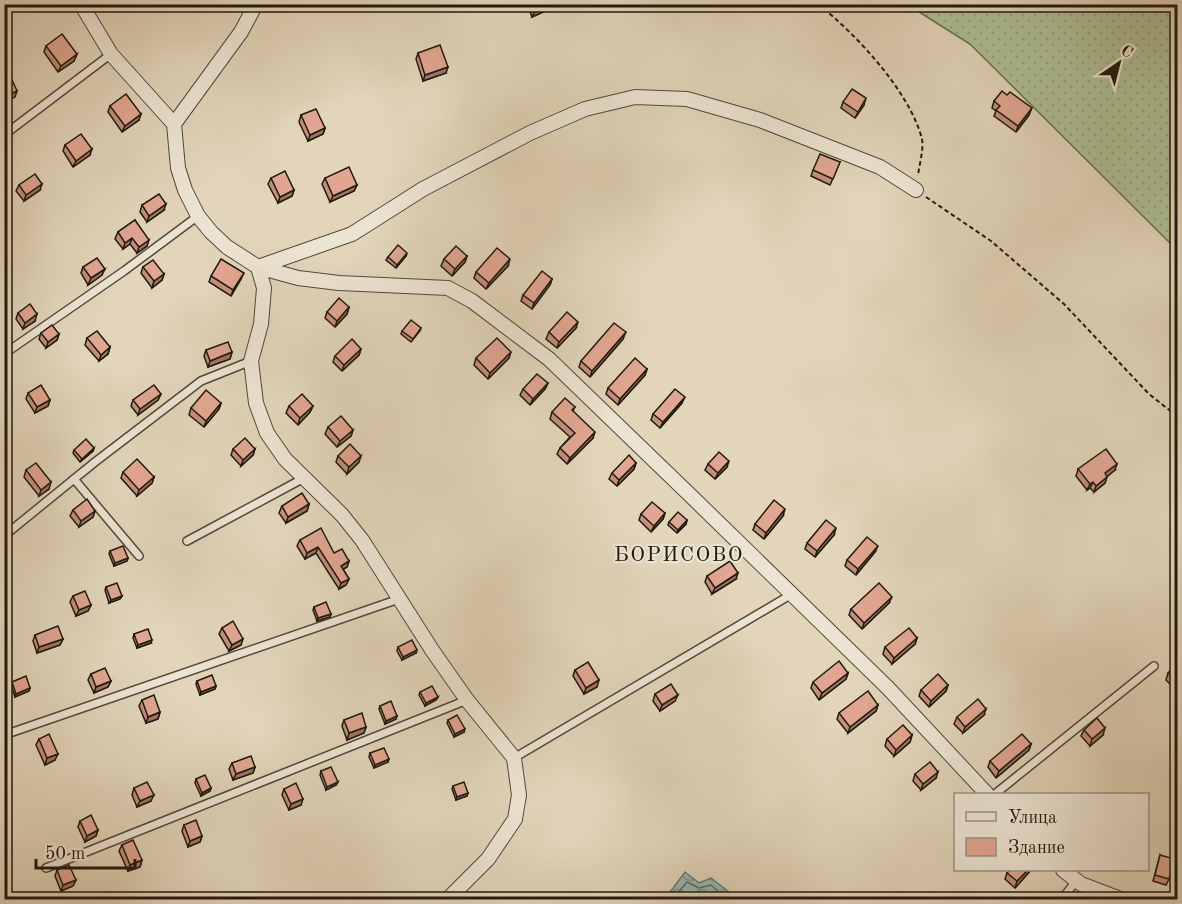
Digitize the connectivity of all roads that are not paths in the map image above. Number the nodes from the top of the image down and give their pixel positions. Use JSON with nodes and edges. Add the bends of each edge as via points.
{"nodes":[{"id":1,"x":81,"y":4,"type":"edge"},
{"id":2,"x":256,"y":4,"type":"edge"},
{"id":3,"x":111,"y":54,"type":"junction"},
{"id":4,"x":174,"y":124,"type":"junction"},
{"id":5,"x":4,"y":135,"type":"edge"},
{"id":6,"x":916,"y":190,"type":"road end"},
{"id":7,"x":198,"y":216,"type":"junction"},
{"id":8,"x":258,"y":267,"type":"junction"},
{"id":9,"x":4,"y":354,"type":"edge"},
{"id":10,"x":251,"y":361,"type":"junction"},
{"id":11,"x":304,"y":478,"type":"junction"},
{"id":12,"x":74,"y":479,"type":"junction"},
{"id":13,"x":4,"y":536,"type":"edge"},
{"id":14,"x":187,"y":541,"type":"dead end"},
{"id":15,"x":139,"y":556,"type":"dead end"},
{"id":16,"x":792,"y":594,"type":"junction"},
{"id":17,"x":399,"y":599,"type":"junction"},
{"id":18,"x":1154,"y":666,"type":"dead end"},
{"id":19,"x":467,"y":700,"type":"junction"},
{"id":20,"x":4,"y":735,"type":"edge"},
{"id":21,"x":514,"y":758,"type":"junction"},
{"id":22,"x":985,"y":793,"type":"edge"},
{"id":23,"x":997,"y":793,"type":"edge"},
{"id":24,"x":46,"y":868,"type":"dead end"},
{"id":25,"x":1064,"y":871,"type":"edge"},
{"id":26,"x":1077,"y":880,"type":"junction"},
{"id":27,"x":447,"y":900,"type":"edge"},
{"id":28,"x":1061,"y":900,"type":"edge"},
{"id":29,"x":1123,"y":900,"type":"edge"}],
"edges":[{"from":1,"to":3,"type":"street"},
{"from":2,"to":4,"type":"street","via":[[241,32]]},
{"from":3,"to":4,"type":"street"},
{"from":3,"to":5,"type":"lane"},
{"from":4,"to":7,"type":"street","via":[[178,168]]},
{"from":6,"to":8,"type":"street","via":[[880,167],[760,120],[687,99],[635,97],[585,109],[530,133],[423,189],[352,234]]},
{"from":7,"to":8,"type":"street","via":[[227,247]]},
{"from":7,"to":9,"type":"lane"},
{"from":8,"to":10,"type":"street","via":[[264,288],[261,324]]},
{"from":8,"to":16,"type":"street","via":[[298,278],[339,283],[448,288],[472,301],[549,359]]},
{"from":10,"to":11,"type":"street","via":[[256,403],[267,434]]},
{"from":10,"to":12,"type":"lane","via":[[201,381]]},
{"from":11,"to":14,"type":"lane"},
{"from":11,"to":17,"type":"street","via":[[362,540]]},
{"from":12,"to":13,"type":"lane"},
{"from":12,"to":15,"type":"lane"},
{"from":16,"to":21,"type":"lane"},
{"from":16,"to":22,"type":"street","via":[[888,688]]},
{"from":17,"to":19,"type":"street"},
{"from":17,"to":20,"type":"lane"},
{"from":18,"to":23,"type":"lane"},
{"from":19,"to":21,"type":"street"},
{"from":19,"to":24,"type":"lane"},
{"from":21,"to":27,"type":"street","via":[[519,795],[515,819],[488,859]]},
{"from":25,"to":26,"type":"street"},
{"from":26,"to":28,"type":"lane"},
{"from":26,"to":29,"type":"street"}]}
